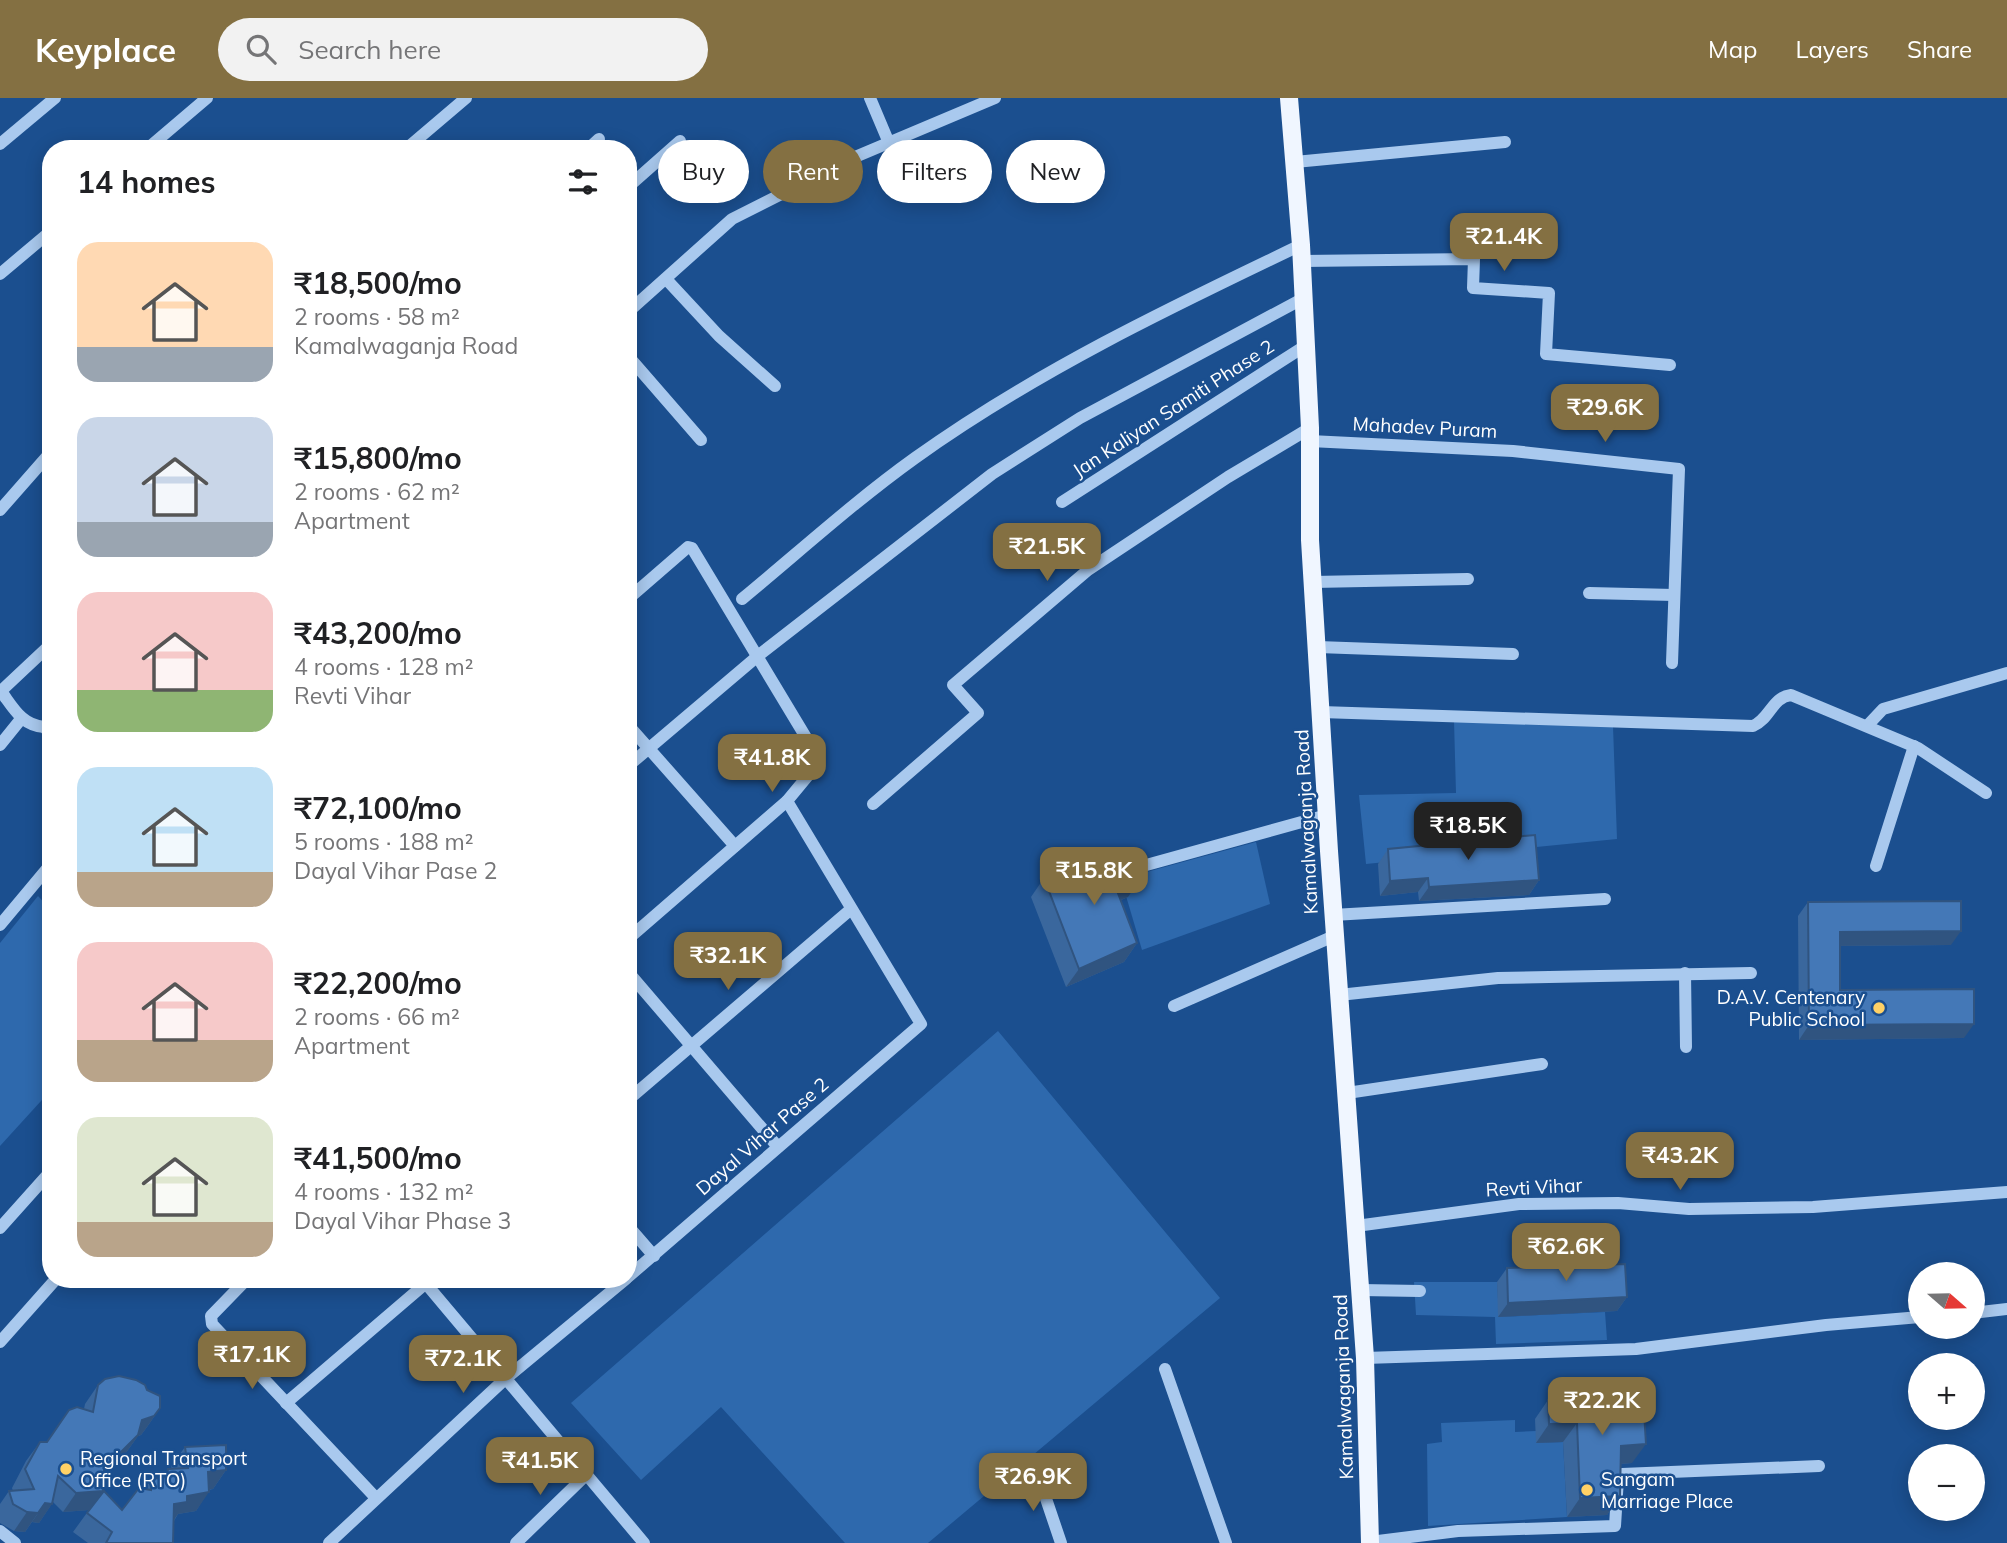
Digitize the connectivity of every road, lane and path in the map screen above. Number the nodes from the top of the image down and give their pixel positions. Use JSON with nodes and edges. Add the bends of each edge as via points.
{"nodes":[{"id":1,"x":55,"y":98,"type":"edge"},
{"id":2,"x":207,"y":98,"type":"edge"},
{"id":3,"x":466,"y":98,"type":"edge"},
{"id":4,"x":870,"y":98,"type":"edge"},
{"id":5,"x":995,"y":98,"type":"edge"},
{"id":6,"x":1289,"y":98,"type":"edge"},
{"id":7,"x":158,"y":140,"type":"edge"},
{"id":8,"x":417,"y":140,"type":"edge"},
{"id":9,"x":887,"y":140,"type":"edge"},
{"id":10,"x":895,"y":140,"type":"edge"},
{"id":11,"x":1505,"y":142,"type":"dead end"},
{"id":12,"x":0,"y":144,"type":"edge"},
{"id":13,"x":877,"y":148,"type":"edge"},
{"id":14,"x":658,"y":160,"type":"edge"},
{"id":15,"x":1295,"y":162,"type":"junction"},
{"id":16,"x":637,"y":179,"type":"edge"},
{"id":17,"x":42,"y":239,"type":"edge"},
{"id":18,"x":1302,"y":253,"type":"junction"},
{"id":19,"x":0,"y":274,"type":"edge"},
{"id":20,"x":666,"y":279,"type":"junction"},
{"id":21,"x":1304,"y":298,"type":"junction"},
{"id":22,"x":637,"y":304,"type":"edge"},
{"id":23,"x":1305,"y":346,"type":"junction"},
{"id":24,"x":1671,"y":365,"type":"dead end"},
{"id":25,"x":637,"y":366,"type":"edge"},
{"id":26,"x":775,"y":386,"type":"dead end"},
{"id":27,"x":1310,"y":435,"type":"junction"},
{"id":28,"x":701,"y":440,"type":"dead end"},
{"id":29,"x":42,"y":462,"type":"edge"},
{"id":30,"x":1062,"y":502,"type":"dead end"},
{"id":31,"x":0,"y":510,"type":"edge"},
{"id":32,"x":1468,"y":579,"type":"dead end"},
{"id":33,"x":1313,"y":582,"type":"junction"},
{"id":34,"x":637,"y":591,"type":"edge"},
{"id":35,"x":1589,"y":593,"type":"dead end"},
{"id":36,"x":1674,"y":595,"type":"junction"},
{"id":37,"x":741,"y":599,"type":"dead end"},
{"id":38,"x":1318,"y":647,"type":"junction"},
{"id":39,"x":42,"y":652,"type":"edge"},
{"id":40,"x":1513,"y":654,"type":"dead end"},
{"id":41,"x":759,"y":655,"type":"junction"},
{"id":42,"x":1672,"y":663,"type":"dead end"},
{"id":43,"x":2007,"y":673,"type":"edge"},
{"id":44,"x":0,"y":691,"type":"edge"},
{"id":45,"x":1321,"y":712,"type":"junction"},
{"id":46,"x":1873,"y":718,"type":"junction"},
{"id":47,"x":21,"y":719,"type":"junction"},
{"id":48,"x":42,"y":727,"type":"edge"},
{"id":49,"x":637,"y":735,"type":"edge"},
{"id":50,"x":0,"y":745,"type":"edge"},
{"id":51,"x":1914,"y":746,"type":"junction"},
{"id":52,"x":648,"y":748,"type":"junction"},
{"id":53,"x":637,"y":758,"type":"edge"},
{"id":54,"x":1986,"y":793,"type":"dead end"},
{"id":55,"x":787,"y":802,"type":"junction"},
{"id":56,"x":873,"y":804,"type":"dead end"},
{"id":57,"x":1327,"y":815,"type":"junction"},
{"id":58,"x":735,"y":846,"type":"junction"},
{"id":59,"x":1876,"y":866,"type":"dead end"},
{"id":60,"x":1119,"y":873,"type":"edge"},
{"id":61,"x":42,"y":875,"type":"edge"},
{"id":62,"x":1605,"y":899,"type":"dead end"},
{"id":63,"x":850,"y":910,"type":"junction"},
{"id":64,"x":1333,"y":915,"type":"junction"},
{"id":65,"x":0,"y":925,"type":"edge"},
{"id":66,"x":637,"y":931,"type":"edge"},
{"id":67,"x":1334,"y":936,"type":"junction"},
{"id":68,"x":1685,"y":973,"type":"junction"},
{"id":69,"x":1751,"y":973,"type":"dead end"},
{"id":70,"x":637,"y":982,"type":"edge"},
{"id":71,"x":1339,"y":995,"type":"junction"},
{"id":72,"x":1174,"y":1006,"type":"dead end"},
{"id":73,"x":692,"y":1045,"type":"junction"},
{"id":74,"x":1686,"y":1047,"type":"dead end"},
{"id":75,"x":1542,"y":1064,"type":"dead end"},
{"id":76,"x":637,"y":1092,"type":"edge"},
{"id":77,"x":1347,"y":1093,"type":"junction"},
{"id":78,"x":778,"y":1147,"type":"junction"},
{"id":79,"x":42,"y":1181,"type":"edge"},
{"id":80,"x":2007,"y":1192,"type":"edge"},
{"id":81,"x":1356,"y":1226,"type":"junction"},
{"id":82,"x":0,"y":1228,"type":"edge"},
{"id":83,"x":637,"y":1236,"type":"edge"},
{"id":84,"x":654,"y":1256,"type":"junction"},
{"id":85,"x":637,"y":1270,"type":"edge"},
{"id":86,"x":48,"y":1288,"type":"edge"},
{"id":87,"x":239,"y":1288,"type":"edge"},
{"id":88,"x":416,"y":1288,"type":"edge"},
{"id":89,"x":430,"y":1288,"type":"edge"},
{"id":90,"x":615,"y":1288,"type":"edge"},
{"id":91,"x":1361,"y":1290,"type":"junction"},
{"id":92,"x":1420,"y":1291,"type":"dead end"},
{"id":93,"x":2007,"y":1309,"type":"edge"},
{"id":94,"x":1985,"y":1312,"type":"edge"},
{"id":95,"x":1908,"y":1318,"type":"edge"},
{"id":96,"x":0,"y":1342,"type":"edge"},
{"id":97,"x":1365,"y":1358,"type":"junction"},
{"id":98,"x":1165,"y":1369,"type":"dead end"},
{"id":99,"x":504,"y":1380,"type":"junction"},
{"id":100,"x":286,"y":1404,"type":"junction"},
{"id":101,"x":1819,"y":1466,"type":"dead end"},
{"id":102,"x":1037,"y":1472,"type":"dead end"},
{"id":103,"x":586,"y":1475,"type":"junction"},
{"id":104,"x":376,"y":1497,"type":"junction"},
{"id":105,"x":0,"y":1531,"type":"edge"},
{"id":106,"x":15,"y":1543,"type":"edge"},
{"id":107,"x":329,"y":1543,"type":"edge"},
{"id":108,"x":516,"y":1543,"type":"edge"},
{"id":109,"x":644,"y":1543,"type":"edge"},
{"id":110,"x":1060,"y":1543,"type":"edge"},
{"id":111,"x":1226,"y":1543,"type":"edge"},
{"id":112,"x":1370,"y":1543,"type":"edge"}],
"edges":[{"from":1,"to":12,"type":"street"},
{"from":2,"to":7,"type":"street"},
{"from":3,"to":8,"type":"street"},
{"from":4,"to":9,"type":"street"},
{"from":5,"to":10,"type":"street"},
{"from":6,"to":15,"type":"main road","name":"Kamalwaganja Road"},
{"from":11,"to":15,"type":"street"},
{"from":13,"to":20,"type":"street","via":[[732,219]]},
{"from":14,"to":16,"type":"street"},
{"from":15,"to":18,"type":"main road","name":"Kamalwaganja Road"},
{"from":17,"to":19,"type":"street"},
{"from":18,"to":21,"type":"main road","name":"Kamalwaganja Road"},
{"from":18,"to":24,"type":"street","via":[[1474,259],[1473,288],[1549,293],[1546,354]]},
{"from":18,"to":37,"type":"street","via":[[1163,310],[996,404],[914,459]]},
{"from":20,"to":22,"type":"street"},
{"from":20,"to":26,"type":"street","via":[[719,336]]},
{"from":21,"to":23,"type":"main road","name":"Kamalwaganja Road"},
{"from":21,"to":41,"type":"street","via":[[1080,418],[992,474]]},
{"from":23,"to":27,"type":"main road","name":"Kamalwaganja Road"},
{"from":23,"to":30,"type":"street","name":"Jan Kaliyan Samiti Phase 2"},
{"from":25,"to":28,"type":"street"},
{"from":27,"to":33,"type":"main road","name":"Kamalwaganja Road"},
{"from":27,"to":36,"type":"street","name":"Mahadev Puram","via":[[1679,469]]},
{"from":27,"to":56,"type":"street","via":[[1228,477],[1088,570],[953,685],[978,713]]},
{"from":29,"to":31,"type":"street"},
{"from":32,"to":33,"type":"street"},
{"from":33,"to":38,"type":"main road","name":"Kamalwaganja Road"},
{"from":34,"to":41,"type":"street","via":[[690,547]]},
{"from":35,"to":36,"type":"street"},
{"from":36,"to":42,"type":"street","name":"Mahadev Puram"},
{"from":38,"to":40,"type":"street"},
{"from":38,"to":45,"type":"main road","name":"Kamalwaganja Road"},
{"from":39,"to":44,"type":"street"},
{"from":41,"to":52,"type":"street"},
{"from":41,"to":55,"type":"street","via":[[816,754],[816,766]]},
{"from":43,"to":46,"type":"street"},
{"from":44,"to":47,"type":"street"},
{"from":45,"to":46,"type":"street","via":[[1754,726],[1778,699],[1791,695]]},
{"from":45,"to":57,"type":"main road","name":"Kamalwaganja Road"},
{"from":46,"to":51,"type":"street"},
{"from":47,"to":48,"type":"street"},
{"from":47,"to":50,"type":"street"},
{"from":49,"to":52,"type":"street"},
{"from":51,"to":54,"type":"street"},
{"from":51,"to":59,"type":"street"},
{"from":52,"to":53,"type":"street"},
{"from":52,"to":58,"type":"street"},
{"from":55,"to":58,"type":"street"},
{"from":55,"to":63,"type":"street"},
{"from":57,"to":60,"type":"street"},
{"from":57,"to":64,"type":"main road","name":"Kamalwaganja Road"},
{"from":58,"to":66,"type":"street"},
{"from":61,"to":65,"type":"street"},
{"from":62,"to":64,"type":"street"},
{"from":63,"to":73,"type":"street"},
{"from":63,"to":78,"type":"street","name":"Dayal Vihar Pase 2","via":[[921,1024]]},
{"from":64,"to":67,"type":"main road","name":"Kamalwaganja Road"},
{"from":67,"to":71,"type":"main road","name":"Kamalwaganja Road"},
{"from":67,"to":72,"type":"street"},
{"from":68,"to":69,"type":"street"},
{"from":68,"to":71,"type":"street","via":[[1498,978]]},
{"from":68,"to":74,"type":"street"},
{"from":70,"to":73,"type":"street"},
{"from":71,"to":77,"type":"main road","name":"Kamalwaganja Road"},
{"from":73,"to":76,"type":"street"},
{"from":73,"to":78,"type":"street"},
{"from":75,"to":77,"type":"street"},
{"from":77,"to":81,"type":"main road","name":"Kamalwaganja Road"},
{"from":78,"to":84,"type":"street","name":"Dayal Vihar Pase 2"},
{"from":79,"to":82,"type":"street"},
{"from":80,"to":81,"type":"street","name":"Revti Vihar","via":[[1813,1207],[1519,1204]]},
{"from":81,"to":91,"type":"main road","name":"Kamalwaganja Road"},
{"from":83,"to":84,"type":"street"},
{"from":84,"to":85,"type":"street","name":"Dayal Vihar Pase 2"},
{"from":86,"to":96,"type":"street"},
{"from":87,"to":100,"type":"street","via":[[209,1320]]},
{"from":88,"to":100,"type":"street"},
{"from":89,"to":99,"type":"street"},
{"from":90,"to":99,"type":"street","name":"Dayal Vihar Pase 2"},
{"from":91,"to":92,"type":"street"},
{"from":91,"to":97,"type":"main road","name":"Kamalwaganja Road"},
{"from":93,"to":94,"type":"street"},
{"from":95,"to":97,"type":"street","via":[[1636,1349]]},
{"from":97,"to":112,"type":"main road","name":"Kamalwaganja Road"},
{"from":98,"to":111,"type":"street"},
{"from":99,"to":103,"type":"street"},
{"from":99,"to":104,"type":"street","name":"Dayal Vihar Pase 2"},
{"from":100,"to":104,"type":"street"},
{"from":101,"to":112,"type":"street","via":[[1622,1474],[1615,1526],[1458,1531]]},
{"from":102,"to":110,"type":"street"},
{"from":103,"to":108,"type":"street"},
{"from":103,"to":109,"type":"street"},
{"from":104,"to":107,"type":"street","name":"Dayal Vihar Pase 2"},
{"from":105,"to":106,"type":"street"}]}
